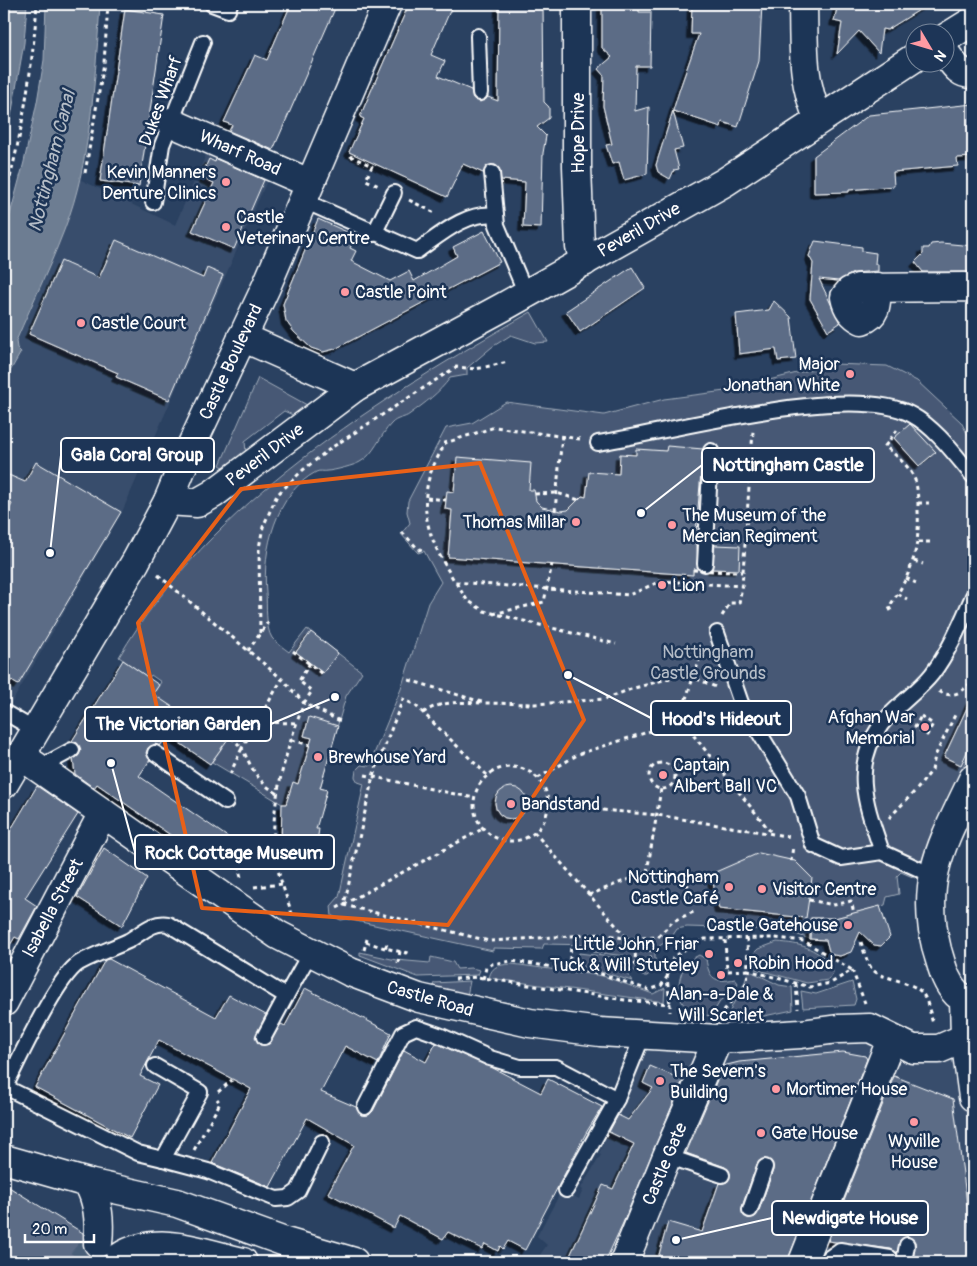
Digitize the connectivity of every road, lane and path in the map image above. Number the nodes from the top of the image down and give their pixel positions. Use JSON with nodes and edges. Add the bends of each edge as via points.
{"nodes":[{"id":1,"x":37,"y":4,"type":"edge"},
{"id":2,"x":108,"y":4,"type":"edge"},
{"id":3,"x":212,"y":4,"type":"edge"},
{"id":4,"x":230,"y":4,"type":"edge"},
{"id":5,"x":387,"y":4,"type":"edge"},
{"id":6,"x":577,"y":4,"type":"edge"},
{"id":7,"x":803,"y":4,"type":"edge"},
{"id":8,"x":973,"y":21,"type":"edge"},
{"id":9,"x":954,"y":33,"type":"edge"},
{"id":10,"x":478,"y":36,"type":"dead end"},
{"id":11,"x":203,"y":42,"type":"dead end"},
{"id":12,"x":904,"y":64,"type":"edge"},
{"id":13,"x":954,"y":65,"type":"edge"},
{"id":14,"x":973,"y":74,"type":"edge"},
{"id":15,"x":480,"y":93,"type":"dead end"},
{"id":16,"x":819,"y":119,"type":"junction"},
{"id":17,"x":170,"y":122,"type":"junction"},
{"id":18,"x":86,"y":173,"type":"dead end"},
{"id":19,"x":492,"y":173,"type":"dead end"},
{"id":20,"x":306,"y":191,"type":"junction"},
{"id":21,"x":394,"y":193,"type":"dead end"},
{"id":22,"x":4,"y":201,"type":"edge"},
{"id":23,"x":153,"y":202,"type":"dead end"},
{"id":24,"x":496,"y":214,"type":"junction"},
{"id":25,"x":374,"y":234,"type":"junction"},
{"id":26,"x":584,"y":262,"type":"junction"},
{"id":27,"x":876,"y":287,"type":"dead end"},
{"id":28,"x":973,"y":288,"type":"edge"},
{"id":29,"x":526,"y":294,"type":"junction"},
{"id":30,"x":242,"y":337,"type":"junction"},
{"id":31,"x":508,"y":362,"type":"dead end"},
{"id":32,"x":355,"y":387,"type":"junction"},
{"id":33,"x":755,"y":413,"type":"junction"},
{"id":34,"x":913,"y":415,"type":"junction"},
{"id":35,"x":562,"y":435,"type":"junction"},
{"id":36,"x":598,"y":443,"type":"joint"},
{"id":37,"x":711,"y":450,"type":"dead end"},
{"id":38,"x":973,"y":476,"type":"edge"},
{"id":39,"x":557,"y":493,"type":"junction"},
{"id":40,"x":535,"y":494,"type":"dead end"},
{"id":41,"x":427,"y":498,"type":"junction"},
{"id":42,"x":446,"y":500,"type":"dead end"},
{"id":43,"x":579,"y":500,"type":"dead end"},
{"id":44,"x":168,"y":501,"type":"junction"},
{"id":45,"x":918,"y":503,"type":"junction"},
{"id":46,"x":929,"y":503,"type":"dead end"},
{"id":47,"x":555,"y":511,"type":"dead end"},
{"id":48,"x":402,"y":532,"type":"dead end"},
{"id":49,"x":918,"y":542,"type":"junction"},
{"id":50,"x":931,"y":542,"type":"dead end"},
{"id":51,"x":423,"y":548,"type":"dead end"},
{"id":52,"x":914,"y":561,"type":"junction"},
{"id":53,"x":552,"y":564,"type":"dead end"},
{"id":54,"x":923,"y":564,"type":"dead end"},
{"id":55,"x":699,"y":567,"type":"joint"},
{"id":56,"x":742,"y":572,"type":"junction"},
{"id":57,"x":158,"y":575,"type":"dead end"},
{"id":58,"x":906,"y":578,"type":"junction"},
{"id":59,"x":455,"y":582,"type":"junction"},
{"id":60,"x":916,"y":583,"type":"dead end"},
{"id":61,"x":742,"y":586,"type":"junction"},
{"id":62,"x":548,"y":588,"type":"junction"},
{"id":63,"x":898,"y":594,"type":"junction"},
{"id":64,"x":973,"y":596,"type":"edge"},
{"id":65,"x":907,"y":599,"type":"dead end"},
{"id":66,"x":739,"y":602,"type":"dead end"},
{"id":67,"x":891,"y":611,"type":"dead end"},
{"id":68,"x":493,"y":614,"type":"junction"},
{"id":69,"x":268,"y":622,"type":"dead end"},
{"id":70,"x":260,"y":633,"type":"junction"},
{"id":71,"x":717,"y":633,"type":"dead end"},
{"id":72,"x":616,"y":644,"type":"dead end"},
{"id":73,"x":248,"y":651,"type":"junction"},
{"id":74,"x":293,"y":651,"type":"dead end"},
{"id":75,"x":701,"y":655,"type":"dead end"},
{"id":76,"x":310,"y":663,"type":"junction"},
{"id":77,"x":322,"y":674,"type":"dead end"},
{"id":78,"x":931,"y":675,"type":"junction"},
{"id":79,"x":282,"y":678,"type":"junction"},
{"id":80,"x":409,"y":680,"type":"dead end"},
{"id":81,"x":973,"y":680,"type":"edge"},
{"id":82,"x":304,"y":703,"type":"junction"},
{"id":83,"x":485,"y":703,"type":"junction"},
{"id":84,"x":741,"y":703,"type":"junction"},
{"id":85,"x":4,"y":712,"type":"edge"},
{"id":86,"x":423,"y":713,"type":"junction"},
{"id":87,"x":198,"y":715,"type":"dead end"},
{"id":88,"x":955,"y":715,"type":"dead end"},
{"id":89,"x":340,"y":721,"type":"dead end"},
{"id":90,"x":682,"y":721,"type":"junction"},
{"id":91,"x":258,"y":722,"type":"junction"},
{"id":92,"x":297,"y":723,"type":"junction"},
{"id":93,"x":933,"y":724,"type":"joint"},
{"id":94,"x":292,"y":740,"type":"junction"},
{"id":95,"x":310,"y":745,"type":"dead end"},
{"id":96,"x":242,"y":748,"type":"junction"},
{"id":97,"x":72,"y":750,"type":"dead end"},
{"id":98,"x":155,"y":753,"type":"dead end"},
{"id":99,"x":25,"y":759,"type":"edge"},
{"id":100,"x":230,"y":774,"type":"dead end"},
{"id":101,"x":365,"y":774,"type":"dead end"},
{"id":102,"x":487,"y":775,"type":"junction"},
{"id":103,"x":373,"y":776,"type":"junction"},
{"id":104,"x":538,"y":778,"type":"junction"},
{"id":105,"x":973,"y":779,"type":"edge"},
{"id":106,"x":660,"y":790,"type":"junction"},
{"id":107,"x":277,"y":793,"type":"junction"},
{"id":108,"x":474,"y":798,"type":"junction"},
{"id":109,"x":226,"y":802,"type":"dead end"},
{"id":110,"x":547,"y":806,"type":"junction"},
{"id":111,"x":102,"y":813,"type":"junction"},
{"id":112,"x":657,"y":815,"type":"junction"},
{"id":113,"x":484,"y":828,"type":"junction"},
{"id":114,"x":534,"y":832,"type":"junction"},
{"id":115,"x":770,"y":832,"type":"junction"},
{"id":116,"x":794,"y":837,"type":"dead end"},
{"id":117,"x":274,"y":848,"type":"junction"},
{"id":118,"x":882,"y":852,"type":"junction"},
{"id":119,"x":277,"y":859,"type":"junction"},
{"id":120,"x":301,"y":860,"type":"dead end"},
{"id":121,"x":647,"y":872,"type":"junction"},
{"id":122,"x":934,"y":876,"type":"junction"},
{"id":123,"x":243,"y":881,"type":"dead end"},
{"id":124,"x":689,"y":886,"type":"dead end"},
{"id":125,"x":589,"y":896,"type":"junction"},
{"id":126,"x":809,"y":900,"type":"dead end"},
{"id":127,"x":344,"y":905,"type":"junction"},
{"id":128,"x":338,"y":908,"type":"dead end"},
{"id":129,"x":696,"y":911,"type":"dead end"},
{"id":130,"x":854,"y":913,"type":"dead end"},
{"id":131,"x":294,"y":919,"type":"dead end"},
{"id":132,"x":651,"y":937,"type":"junction"},
{"id":133,"x":636,"y":938,"type":"junction"},
{"id":134,"x":628,"y":939,"type":"junction"},
{"id":135,"x":746,"y":939,"type":"junction"},
{"id":136,"x":725,"y":940,"type":"junction"},
{"id":137,"x":366,"y":942,"type":"dead end"},
{"id":138,"x":861,"y":942,"type":"dead end"},
{"id":139,"x":571,"y":945,"type":"dead end"},
{"id":140,"x":407,"y":948,"type":"dead end"},
{"id":141,"x":310,"y":953,"type":"junction"},
{"id":142,"x":569,"y":968,"type":"junction"},
{"id":143,"x":748,"y":970,"type":"junction"},
{"id":144,"x":667,"y":977,"type":"junction"},
{"id":145,"x":447,"y":979,"type":"dead end"},
{"id":146,"x":483,"y":979,"type":"junction"},
{"id":147,"x":286,"y":996,"type":"junction"},
{"id":148,"x":965,"y":997,"type":"edge"},
{"id":149,"x":4,"y":1002,"type":"edge"},
{"id":150,"x":670,"y":1004,"type":"junction"},
{"id":151,"x":724,"y":1010,"type":"dead end"},
{"id":152,"x":655,"y":1035,"type":"junction"},
{"id":153,"x":264,"y":1037,"type":"dead end"},
{"id":154,"x":965,"y":1038,"type":"junction"},
{"id":155,"x":718,"y":1039,"type":"junction"},
{"id":156,"x":891,"y":1040,"type":"junction"},
{"id":157,"x":940,"y":1049,"type":"junction"},
{"id":158,"x":156,"y":1066,"type":"dead end"},
{"id":159,"x":232,"y":1080,"type":"dead end"},
{"id":160,"x":5,"y":1089,"type":"edge"},
{"id":161,"x":973,"y":1097,"type":"edge"},
{"id":162,"x":617,"y":1099,"type":"junction"},
{"id":163,"x":365,"y":1107,"type":"dead end"},
{"id":164,"x":322,"y":1142,"type":"dead end"},
{"id":165,"x":4,"y":1159,"type":"edge"},
{"id":166,"x":163,"y":1159,"type":"junction"},
{"id":167,"x":187,"y":1166,"type":"junction"},
{"id":168,"x":663,"y":1167,"type":"junction"},
{"id":169,"x":765,"y":1167,"type":"dead end"},
{"id":170,"x":722,"y":1175,"type":"dead end"},
{"id":171,"x":88,"y":1183,"type":"junction"},
{"id":172,"x":566,"y":1190,"type":"dead end"},
{"id":173,"x":750,"y":1210,"type":"dead end"},
{"id":174,"x":907,"y":1245,"type":"dead end"},
{"id":175,"x":890,"y":1258,"type":"dead end"},
{"id":176,"x":812,"y":1259,"type":"edge"},
{"id":177,"x":243,"y":1262,"type":"edge"},
{"id":178,"x":354,"y":1262,"type":"edge"},
{"id":179,"x":624,"y":1262,"type":"edge"},
{"id":180,"x":861,"y":1262,"type":"edge"},
{"id":181,"x":904,"y":1262,"type":"edge"}],
"edges":[{"from":1,"to":22,"type":"path","via":[[32,68]]},
{"from":2,"to":18,"type":"path","via":[[104,63]]},
{"from":3,"to":4,"type":"lane","via":[[228,10]]},
{"from":5,"to":20,"type":"street","name":"Castle Boulevard"},
{"from":6,"to":26,"type":"street","name":"Hope Drive","via":[[578,175],[580,247]]},
{"from":7,"to":16,"type":"street","via":[[804,74],[811,104]]},
{"from":8,"to":9,"type":"street"},
{"from":10,"to":15,"type":"lane"},
{"from":11,"to":17,"type":"lane","name":"Dukes Wharf"},
{"from":12,"to":16,"type":"street","name":"Peveril Drive"},
{"from":13,"to":14,"type":"street"},
{"from":16,"to":26,"type":"street","name":"Peveril Drive","via":[[725,182]]},
{"from":17,"to":20,"type":"street","name":"Wharf Road"},
{"from":17,"to":23,"type":"lane","name":"Dukes Wharf","via":[[162,145]]},
{"from":19,"to":24,"type":"lane"},
{"from":20,"to":25,"type":"lane"},
{"from":20,"to":30,"type":"street","name":"Castle Boulevard"},
{"from":21,"to":25,"type":"lane"},
{"from":24,"to":25,"type":"lane","via":[[484,213],[463,221],[417,251]]},
{"from":24,"to":29,"type":"lane","via":[[497,225]]},
{"from":26,"to":29,"type":"street","name":"Peveril Drive"},
{"from":27,"to":28,"type":"street"},
{"from":29,"to":32,"type":"street","name":"Peveril Drive"},
{"from":30,"to":32,"type":"street"},
{"from":30,"to":44,"type":"street","name":"Castle Boulevard"},
{"from":31,"to":70,"type":"path","via":[[476,369],[456,367],[331,448],[277,495],[262,527],[259,548]]},
{"from":32,"to":44,"type":"street","name":"Peveril Drive","via":[[213,494],[197,503]]},
{"from":33,"to":34,"type":"lane","via":[[812,406],[876,404]]},
{"from":33,"to":36,"type":"lane"},
{"from":33,"to":56,"type":"path"},
{"from":34,"to":38,"type":"lane","via":[[950,449]]},
{"from":34,"to":45,"type":"path","via":[[884,446],[915,480]]},
{"from":35,"to":36,"type":"path"},
{"from":35,"to":39,"type":"path"},
{"from":35,"to":41,"type":"path","via":[[495,427],[445,443],[429,478]]},
{"from":37,"to":55,"type":"lane"},
{"from":39,"to":40,"type":"path"},
{"from":39,"to":43,"type":"path"},
{"from":39,"to":47,"type":"path"},
{"from":41,"to":42,"type":"path"},
{"from":41,"to":59,"type":"path","via":[[425,513],[434,548]]},
{"from":44,"to":99,"type":"street","name":"Castle Boulevard"},
{"from":45,"to":46,"type":"path"},
{"from":45,"to":49,"type":"path"},
{"from":48,"to":51,"type":"path","via":[[419,550]]},
{"from":49,"to":50,"type":"path"},
{"from":49,"to":52,"type":"path"},
{"from":52,"to":54,"type":"path"},
{"from":52,"to":58,"type":"path"},
{"from":53,"to":62,"type":"path"},
{"from":55,"to":56,"type":"path","bridge":true},
{"from":56,"to":61,"type":"path"},
{"from":57,"to":73,"type":"path"},
{"from":58,"to":60,"type":"path"},
{"from":58,"to":63,"type":"path"},
{"from":59,"to":62,"type":"path"},
{"from":59,"to":68,"type":"path","via":[[467,600]]},
{"from":61,"to":62,"type":"path","via":[[661,581],[629,594]]},
{"from":61,"to":66,"type":"path"},
{"from":62,"to":68,"type":"path","via":[[544,602]]},
{"from":63,"to":65,"type":"path"},
{"from":63,"to":67,"type":"path","via":[[889,607]]},
{"from":64,"to":78,"type":"lane","via":[[944,657]]},
{"from":68,"to":72,"type":"path"},
{"from":69,"to":70,"type":"path"},
{"from":70,"to":73,"type":"path"},
{"from":71,"to":84,"type":"lane"},
{"from":73,"to":79,"type":"path"},
{"from":74,"to":76,"type":"path"},
{"from":75,"to":90,"type":"path","bridge":true,"via":[[683,707]]},
{"from":76,"to":77,"type":"path"},
{"from":76,"to":82,"type":"path","via":[[299,681],[312,691]]},
{"from":78,"to":81,"type":"path","via":[[935,687],[949,695],[961,692]]},
{"from":78,"to":118,"type":"lane","via":[[881,725],[870,748],[863,776],[864,796]]},
{"from":79,"to":82,"type":"path"},
{"from":79,"to":91,"type":"path"},
{"from":80,"to":83,"type":"path"},
{"from":82,"to":89,"type":"path"},
{"from":82,"to":92,"type":"path"},
{"from":83,"to":84,"type":"path","via":[[536,704],[605,699],[631,688],[685,674],[714,686]]},
{"from":83,"to":86,"type":"path","via":[[455,702],[434,706]]},
{"from":84,"to":118,"type":"lane","via":[[798,796],[813,844],[841,858]]},
{"from":85,"to":99,"type":"lane"},
{"from":86,"to":102,"type":"path"},
{"from":86,"to":103,"type":"path","via":[[403,699]]},
{"from":87,"to":96,"type":"path"},
{"from":88,"to":118,"type":"path","via":[[935,756],[932,770],[883,825]]},
{"from":90,"to":104,"type":"path","via":[[579,754]]},
{"from":90,"to":115,"type":"path"},
{"from":91,"to":92,"type":"path"},
{"from":91,"to":96,"type":"path"},
{"from":92,"to":94,"type":"path"},
{"from":93,"to":93,"type":"path","via":[[921,716],[915,728],[927,735]]},
{"from":94,"to":95,"type":"path"},
{"from":94,"to":107,"type":"path"},
{"from":96,"to":100,"type":"path"},
{"from":96,"to":107,"type":"path","via":[[253,772],[265,786]]},
{"from":97,"to":99,"type":"lane"},
{"from":98,"to":109,"type":"lane"},
{"from":99,"to":111,"type":"street","name":"Castle Road"},
{"from":101,"to":103,"type":"path"},
{"from":102,"to":104,"type":"path","via":[[511,766],[522,768]]},
{"from":102,"to":108,"type":"path"},
{"from":103,"to":108,"type":"path"},
{"from":103,"to":127,"type":"path"},
{"from":104,"to":110,"type":"path","via":[[547,795]]},
{"from":105,"to":122,"type":"street","via":[[938,853]]},
{"from":106,"to":106,"type":"path","via":[[669,788],[676,774],[673,766],[662,762],[653,766],[649,775],[650,782]]},
{"from":106,"to":112,"type":"path"},
{"from":107,"to":117,"type":"path"},
{"from":108,"to":113,"type":"path","via":[[474,810]]},
{"from":110,"to":112,"type":"path"},
{"from":110,"to":114,"type":"path","via":[[541,825]]},
{"from":111,"to":141,"type":"street","name":"Castle Road","via":[[234,906]]},
{"from":111,"to":149,"type":"street","name":"Isabella Street"},
{"from":112,"to":115,"type":"path"},
{"from":112,"to":121,"type":"path"},
{"from":113,"to":114,"type":"path","via":[[503,840],[519,840]]},
{"from":113,"to":127,"type":"path"},
{"from":114,"to":125,"type":"path"},
{"from":115,"to":116,"type":"path"},
{"from":117,"to":119,"type":"path"},
{"from":117,"to":123,"type":"path","via":[[253,851],[240,860],[238,868]]},
{"from":118,"to":122,"type":"lane"},
{"from":119,"to":120,"type":"path"},
{"from":119,"to":131,"type":"path"},
{"from":121,"to":124,"type":"path"},
{"from":121,"to":125,"type":"path"},
{"from":122,"to":148,"type":"street","via":[[930,904],[935,940],[947,982]]},
{"from":125,"to":134,"type":"path"},
{"from":126,"to":130,"type":"path","via":[[834,905],[851,901]]},
{"from":127,"to":128,"type":"path"},
{"from":127,"to":134,"type":"path","via":[[488,942],[604,934]]},
{"from":129,"to":132,"type":"path","via":[[673,921],[658,937]]},
{"from":132,"to":133,"type":"path"},
{"from":132,"to":133,"type":"path","via":[[650,963],[646,968],[635,964]]},
{"from":133,"to":134,"type":"path"},
{"from":135,"to":136,"type":"path"},
{"from":135,"to":143,"type":"path"},
{"from":135,"to":143,"type":"path","via":[[804,941],[852,970],[831,983],[810,988]]},
{"from":136,"to":143,"type":"path","via":[[727,971]]},
{"from":136,"to":144,"type":"path","via":[[705,940],[682,950],[673,958]]},
{"from":137,"to":140,"type":"path","via":[[406,953]]},
{"from":138,"to":157,"type":"path","via":[[871,969],[877,974],[922,990]]},
{"from":139,"to":142,"type":"path"},
{"from":141,"to":147,"type":"lane"},
{"from":141,"to":152,"type":"street","name":"Castle Road","via":[[388,987],[469,1011],[530,1023]]},
{"from":142,"to":144,"type":"path","via":[[601,974],[649,990],[661,986]]},
{"from":142,"to":146,"type":"path","via":[[512,961],[492,964],[486,968]]},
{"from":143,"to":151,"type":"path","via":[[747,982]]},
{"from":144,"to":150,"type":"path"},
{"from":145,"to":146,"type":"path"},
{"from":146,"to":150,"type":"path"},
{"from":147,"to":153,"type":"lane"},
{"from":147,"to":160,"type":"lane","via":[[175,927],[163,923],[150,926],[70,971],[56,991]]},
{"from":148,"to":154,"type":"street"},
{"from":150,"to":152,"type":"path"},
{"from":152,"to":155,"type":"street","name":"Castle Road"},
{"from":152,"to":162,"type":"lane"},
{"from":154,"to":157,"type":"street"},
{"from":154,"to":161,"type":"street"},
{"from":155,"to":156,"type":"street","name":"Castle Road","via":[[870,1028]]},
{"from":155,"to":168,"type":"street","name":"Castle Gate"},
{"from":156,"to":157,"type":"street","name":"Castle Road","via":[[913,1049]]},
{"from":156,"to":176,"type":"street"},
{"from":158,"to":166,"type":"lane","via":[[200,1092]]},
{"from":159,"to":167,"type":"path","via":[[215,1094],[220,1103]]},
{"from":160,"to":166,"type":"lane","via":[[138,1153]]},
{"from":162,"to":163,"type":"lane","via":[[556,1067],[520,1067],[416,1027],[403,1033]]},
{"from":162,"to":172,"type":"lane"},
{"from":164,"to":167,"type":"lane","via":[[298,1191],[288,1198],[261,1195],[213,1173]]},
{"from":165,"to":171,"type":"street"},
{"from":166,"to":167,"type":"lane"},
{"from":168,"to":170,"type":"lane"},
{"from":168,"to":179,"type":"street","name":"Castle Gate"},
{"from":169,"to":173,"type":"lane","via":[[754,1188]]},
{"from":171,"to":177,"type":"street","via":[[109,1250],[167,1245]]},
{"from":171,"to":178,"type":"street","via":[[176,1203],[285,1242]]},
{"from":174,"to":181,"type":"lane"},
{"from":175,"to":176,"type":"lane","via":[[840,1250]]},
{"from":176,"to":180,"type":"lane"}]}
